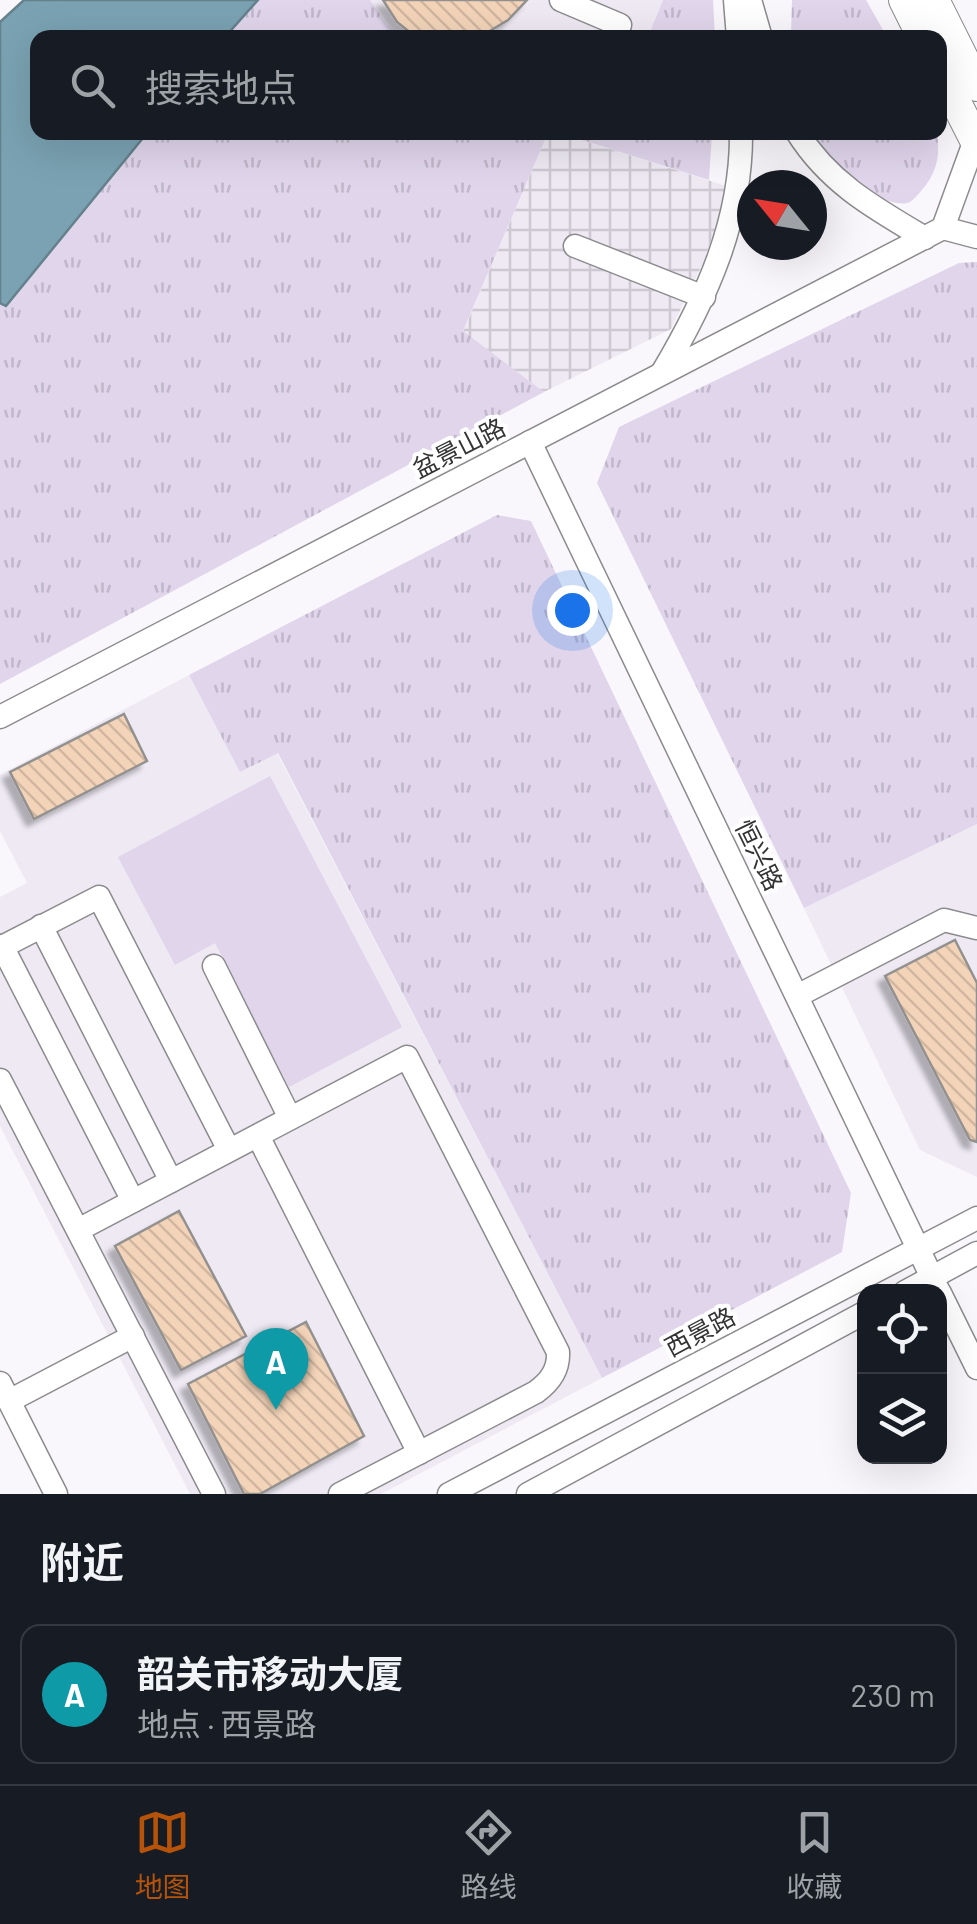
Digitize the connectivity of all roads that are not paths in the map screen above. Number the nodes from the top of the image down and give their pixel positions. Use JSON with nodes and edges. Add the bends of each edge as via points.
{"nodes":[{"id":1,"x":561,"y":0,"type":"edge"},
{"id":2,"x":735,"y":0,"type":"edge"},
{"id":3,"x":750,"y":0,"type":"edge"},
{"id":4,"x":904,"y":0,"type":"edge"},
{"id":5,"x":934,"y":0,"type":"edge"},
{"id":6,"x":620,"y":24,"type":"dead end"},
{"id":7,"x":737,"y":30,"type":"edge"},
{"id":8,"x":759,"y":30,"type":"edge"},
{"id":9,"x":918,"y":30,"type":"edge"},
{"id":10,"x":947,"y":85,"type":"edge"},
{"id":11,"x":977,"y":86,"type":"edge"},
{"id":12,"x":741,"y":140,"type":"edge"},
{"id":13,"x":802,"y":140,"type":"edge"},
{"id":14,"x":976,"y":142,"type":"edge"},
{"id":15,"x":934,"y":232,"type":"junction"},
{"id":16,"x":977,"y":237,"type":"edge"},
{"id":17,"x":575,"y":246,"type":"dead end"},
{"id":18,"x":704,"y":297,"type":"junction"},
{"id":19,"x":662,"y":374,"type":"junction"},
{"id":20,"x":530,"y":442,"type":"junction"},
{"id":21,"x":0,"y":718,"type":"edge"},
{"id":22,"x":41,"y":926,"type":"junction"},
{"id":23,"x":977,"y":928,"type":"edge"},
{"id":24,"x":1,"y":947,"type":"edge"},
{"id":25,"x":214,"y":966,"type":"dead end"},
{"id":26,"x":797,"y":996,"type":"junction"},
{"id":27,"x":0,"y":1080,"type":"edge"},
{"id":28,"x":290,"y":1118,"type":"junction"},
{"id":29,"x":258,"y":1136,"type":"junction"},
{"id":30,"x":229,"y":1150,"type":"junction"},
{"id":31,"x":170,"y":1181,"type":"junction"},
{"id":32,"x":133,"y":1201,"type":"junction"},
{"id":33,"x":977,"y":1218,"type":"edge"},
{"id":34,"x":78,"y":1230,"type":"junction"},
{"id":35,"x":918,"y":1249,"type":"junction"},
{"id":36,"x":977,"y":1253,"type":"edge"},
{"id":37,"x":936,"y":1284,"type":"edge"},
{"id":38,"x":941,"y":1284,"type":"edge"},
{"id":39,"x":947,"y":1307,"type":"edge"},
{"id":40,"x":857,"y":1317,"type":"edge"},
{"id":41,"x":133,"y":1336,"type":"junction"},
{"id":42,"x":977,"y":1368,"type":"edge"},
{"id":43,"x":5,"y":1392,"type":"edge"},
{"id":44,"x":419,"y":1453,"type":"junction"},
{"id":45,"x":56,"y":1494,"type":"edge"},
{"id":46,"x":214,"y":1494,"type":"edge"},
{"id":47,"x":340,"y":1494,"type":"edge"},
{"id":48,"x":449,"y":1494,"type":"edge"},
{"id":49,"x":528,"y":1494,"type":"edge"}],
"edges":[{"from":1,"to":6,"type":"street"},
{"from":2,"to":7,"type":"street"},
{"from":3,"to":8,"type":"street"},
{"from":4,"to":9,"type":"main road"},
{"from":5,"to":11,"type":"main road"},
{"from":10,"to":14,"type":"main road"},
{"from":12,"to":18,"type":"street","via":[[738,188]]},
{"from":13,"to":15,"type":"street","via":[[844,187]]},
{"from":14,"to":15,"type":"street"},
{"from":15,"to":16,"type":"street"},
{"from":15,"to":19,"type":"street","name":"盆景山路"},
{"from":17,"to":18,"type":"street"},
{"from":18,"to":19,"type":"street"},
{"from":19,"to":20,"type":"street","name":"盆景山路"},
{"from":20,"to":21,"type":"street","name":"盆景山路"},
{"from":20,"to":26,"type":"street","name":"恒兴路"},
{"from":22,"to":24,"type":"street"},
{"from":22,"to":30,"type":"street","via":[[98,897]]},
{"from":22,"to":31,"type":"street"},
{"from":23,"to":26,"type":"street","via":[[944,920]]},
{"from":24,"to":32,"type":"street"},
{"from":25,"to":28,"type":"street"},
{"from":26,"to":35,"type":"street","name":"恒兴路"},
{"from":27,"to":34,"type":"street"},
{"from":28,"to":29,"type":"street"},
{"from":28,"to":44,"type":"street","via":[[407,1057],[558,1352],[556,1370],[544,1386]]},
{"from":29,"to":30,"type":"street"},
{"from":29,"to":44,"type":"street"},
{"from":30,"to":31,"type":"street"},
{"from":31,"to":32,"type":"street"},
{"from":32,"to":34,"type":"street"},
{"from":33,"to":35,"type":"street","name":"西景路"},
{"from":34,"to":41,"type":"street"},
{"from":35,"to":37,"type":"street","name":"恒兴路"},
{"from":35,"to":48,"type":"street","name":"西景路"},
{"from":36,"to":38,"type":"street"},
{"from":39,"to":42,"type":"street","name":"恒兴路"},
{"from":40,"to":49,"type":"street"},
{"from":41,"to":43,"type":"street"},
{"from":41,"to":46,"type":"street"},
{"from":43,"to":45,"type":"street"},
{"from":44,"to":47,"type":"street"}]}
